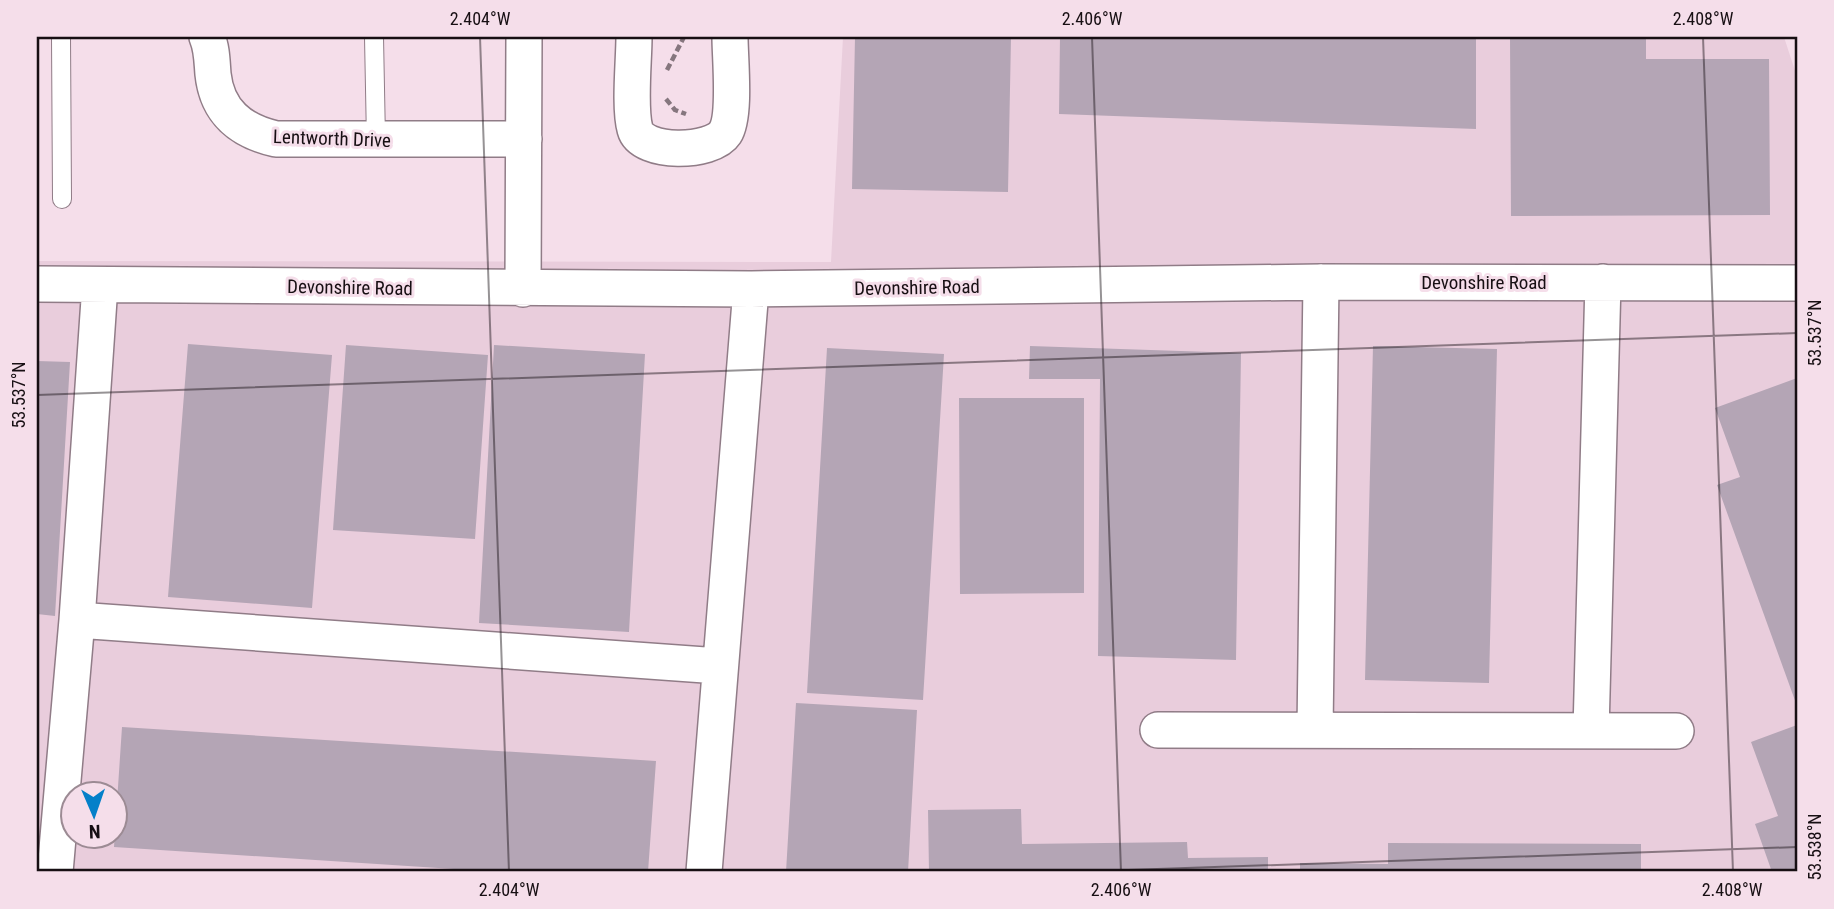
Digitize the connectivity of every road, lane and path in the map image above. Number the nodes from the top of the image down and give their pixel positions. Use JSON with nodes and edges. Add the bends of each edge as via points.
{"nodes":[{"id":1,"x":61,"y":37,"type":"edge"},
{"id":2,"x":207,"y":37,"type":"edge"},
{"id":3,"x":374,"y":37,"type":"edge"},
{"id":4,"x":524,"y":37,"type":"edge"},
{"id":5,"x":634,"y":37,"type":"edge"},
{"id":6,"x":684,"y":37,"type":"edge"},
{"id":7,"x":730,"y":37,"type":"edge"},
{"id":8,"x":663,"y":81,"type":"dead end"},
{"id":9,"x":663,"y":90,"type":"dead end"},
{"id":10,"x":730,"y":113,"type":"junction"},
{"id":11,"x":524,"y":139,"type":"junction"},
{"id":12,"x":376,"y":140,"type":"junction"},
{"id":13,"x":62,"y":199,"type":"dead end"},
{"id":14,"x":1321,"y":282,"type":"junction"},
{"id":15,"x":1603,"y":282,"type":"junction"},
{"id":16,"x":1797,"y":283,"type":"edge"},
{"id":17,"x":37,"y":284,"type":"edge"},
{"id":18,"x":100,"y":285,"type":"junction"},
{"id":19,"x":523,"y":289,"type":"junction"},
{"id":20,"x":751,"y":289,"type":"junction"},
{"id":21,"x":77,"y":620,"type":"junction"},
{"id":22,"x":719,"y":666,"type":"junction"},
{"id":23,"x":1158,"y":730,"type":"dead end"},
{"id":24,"x":1315,"y":730,"type":"junction"},
{"id":25,"x":1591,"y":731,"type":"junction"},
{"id":26,"x":1676,"y":731,"type":"dead end"},
{"id":27,"x":55,"y":872,"type":"edge"},
{"id":28,"x":704,"y":872,"type":"edge"}],
"edges":[{"from":1,"to":13,"type":"lane"},
{"from":2,"to":12,"type":"street","name":"Lentworth Drive","via":[[222,107],[246,128],[276,139]]},
{"from":3,"to":12,"type":"lane"},
{"from":4,"to":11,"type":"street"},
{"from":5,"to":10,"type":"street","via":[[635,128],[646,144],[704,147],[717,143],[726,132]]},
{"from":6,"to":8,"type":"path"},
{"from":7,"to":10,"type":"street"},
{"from":9,"to":10,"type":"path","via":[[675,110]]},
{"from":11,"to":12,"type":"street","name":"Lentworth Drive"},
{"from":11,"to":19,"type":"street"},
{"from":14,"to":15,"type":"street","name":"Devonshire Road"},
{"from":14,"to":20,"type":"street","name":"Devonshire Road"},
{"from":14,"to":24,"type":"street"},
{"from":15,"to":16,"type":"street","name":"Devonshire Road"},
{"from":15,"to":25,"type":"street"},
{"from":17,"to":18,"type":"street","name":"Devonshire Road"},
{"from":18,"to":19,"type":"street","name":"Devonshire Road"},
{"from":18,"to":21,"type":"street"},
{"from":19,"to":20,"type":"street","name":"Devonshire Road"},
{"from":20,"to":22,"type":"street"},
{"from":21,"to":22,"type":"street"},
{"from":21,"to":27,"type":"street"},
{"from":22,"to":28,"type":"street"},
{"from":23,"to":24,"type":"street"},
{"from":24,"to":25,"type":"street"},
{"from":25,"to":26,"type":"street"}]}
